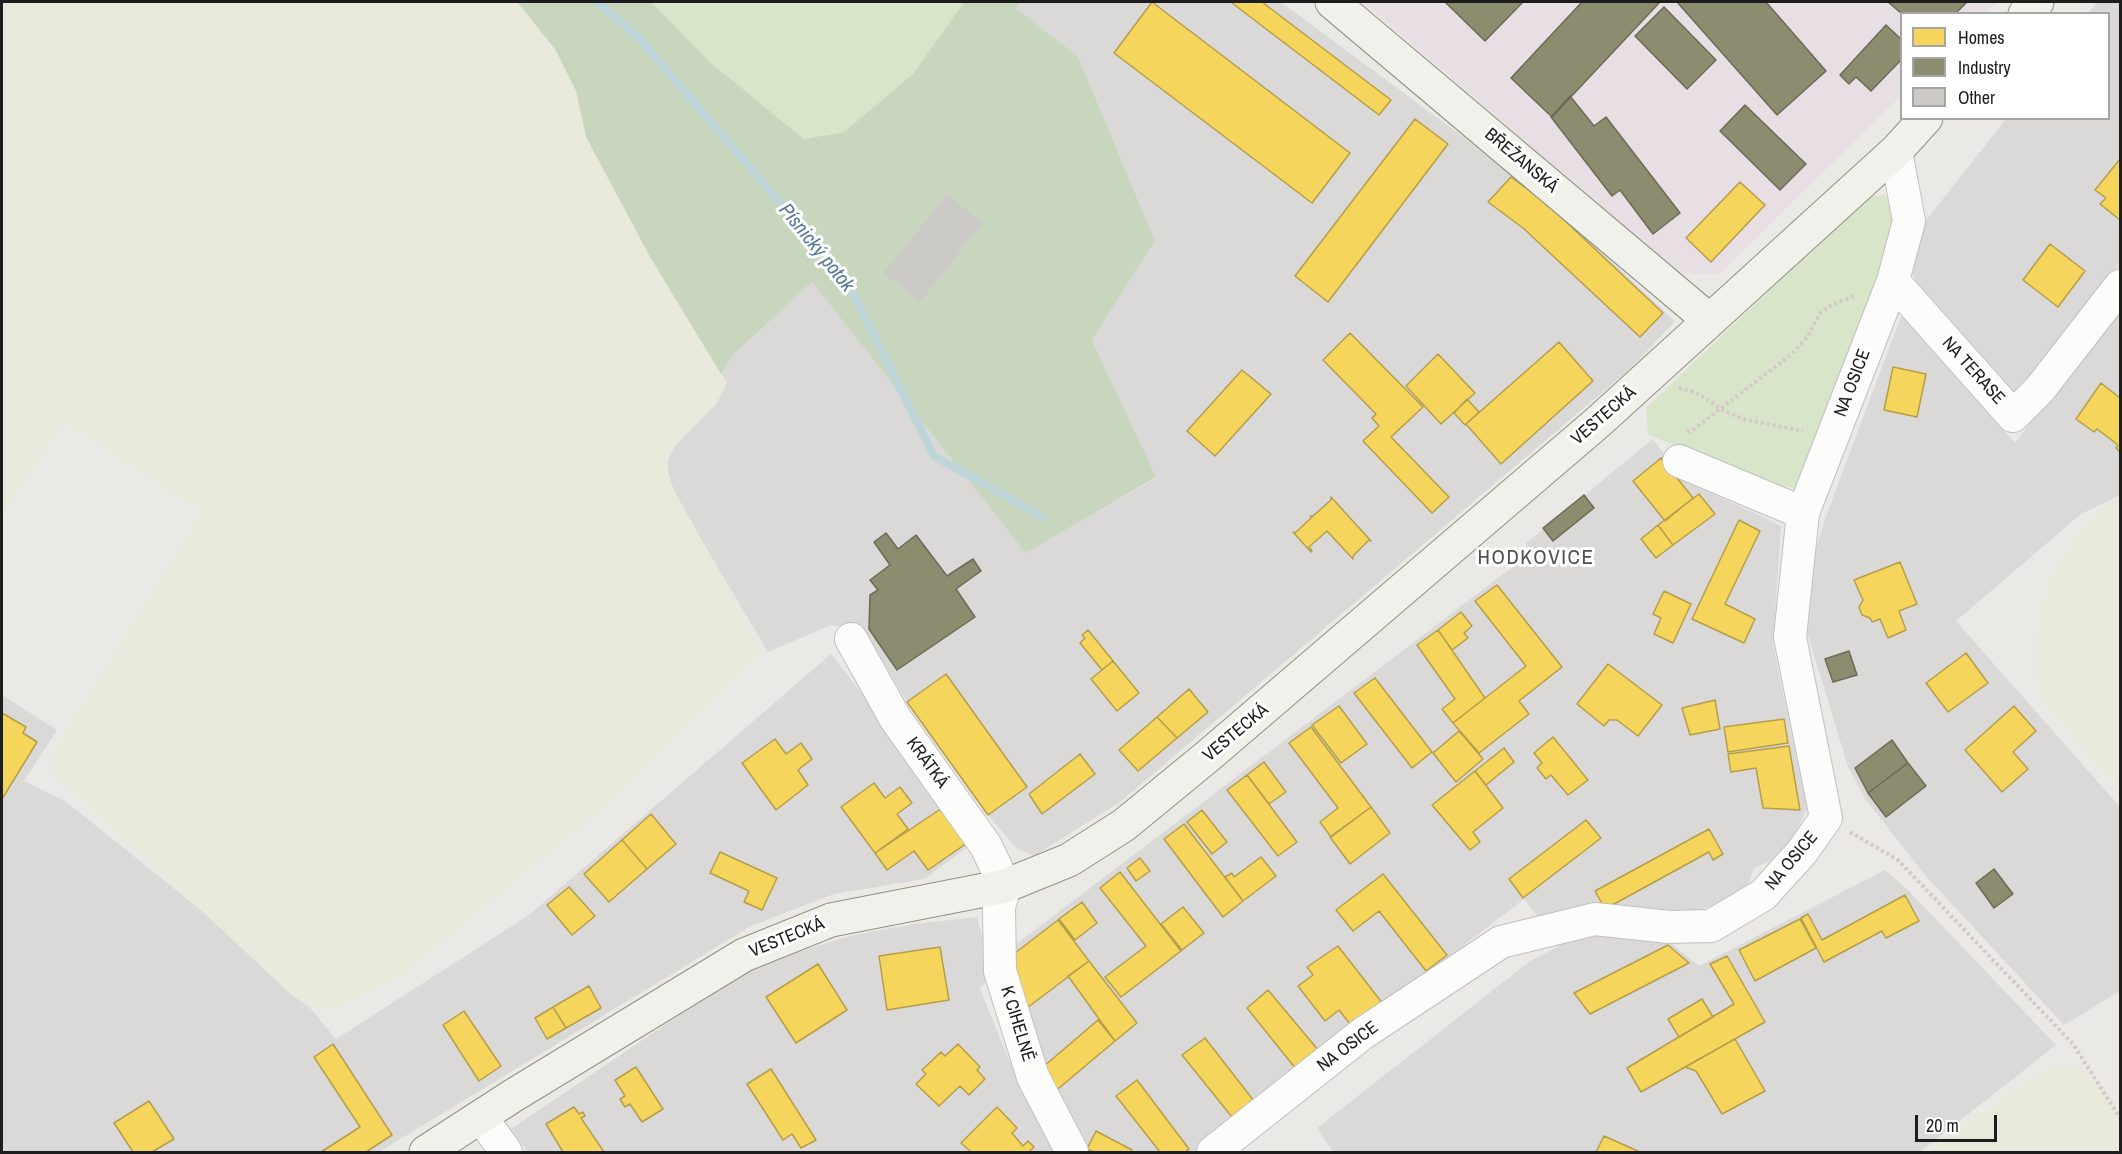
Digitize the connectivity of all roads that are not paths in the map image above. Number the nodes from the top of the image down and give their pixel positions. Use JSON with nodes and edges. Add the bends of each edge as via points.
{"nodes":[{"id":1,"x":1332,"y":2,"type":"edge"},
{"id":2,"x":1924,"y":120,"type":"edge"},
{"id":3,"x":1896,"y":151,"type":"junction"},
{"id":4,"x":2121,"y":286,"type":"edge"},
{"id":5,"x":1889,"y":290,"type":"junction"},
{"id":6,"x":1709,"y":321,"type":"junction"},
{"id":7,"x":1678,"y":448,"type":"road end"},
{"id":8,"x":1803,"y":513,"type":"junction"},
{"id":9,"x":850,"y":639,"type":"dead end"},
{"id":10,"x":1005,"y":886,"type":"junction"},
{"id":11,"x":481,"y":1117,"type":"junction"},
{"id":12,"x":426,"y":1152,"type":"edge"},
{"id":13,"x":506,"y":1152,"type":"edge"},
{"id":14,"x":1072,"y":1152,"type":"edge"},
{"id":15,"x":1213,"y":1152,"type":"edge"}],
"edges":[{"from":1,"to":6,"type":"street","name":"BŘEŽANSKÁ"},
{"from":2,"to":3,"type":"street","name":"VESTECKÁ"},
{"from":3,"to":5,"type":"street","name":"NA OSICE","via":[[1909,221]]},
{"from":3,"to":6,"type":"street","name":"VESTECKÁ"},
{"from":4,"to":5,"type":"street","name":"NA TERASE","via":[[2040,389],[2013,416]]},
{"from":5,"to":8,"type":"street","name":"NA OSICE"},
{"from":6,"to":10,"type":"street","name":"VESTECKÁ","via":[[1644,381],[1124,825],[1069,860]]},
{"from":7,"to":8,"type":"street"},
{"from":8,"to":15,"type":"street","name":"NA OSICE","via":[[1790,637],[1826,818],[1763,895],[1711,926],[1669,927],[1595,919],[1501,942],[1362,1034]]},
{"from":9,"to":10,"type":"street","name":"KRÁTKÁ","via":[[895,718],[986,846]]},
{"from":10,"to":11,"type":"street","name":"VESTECKÁ","via":[[831,920],[744,955]]},
{"from":10,"to":14,"type":"street","name":"K CIHELNĚ","via":[[999,907],[1000,971],[1033,1077]]},
{"from":11,"to":12,"type":"street","name":"VESTECKÁ"},
{"from":11,"to":13,"type":"street"}]}
